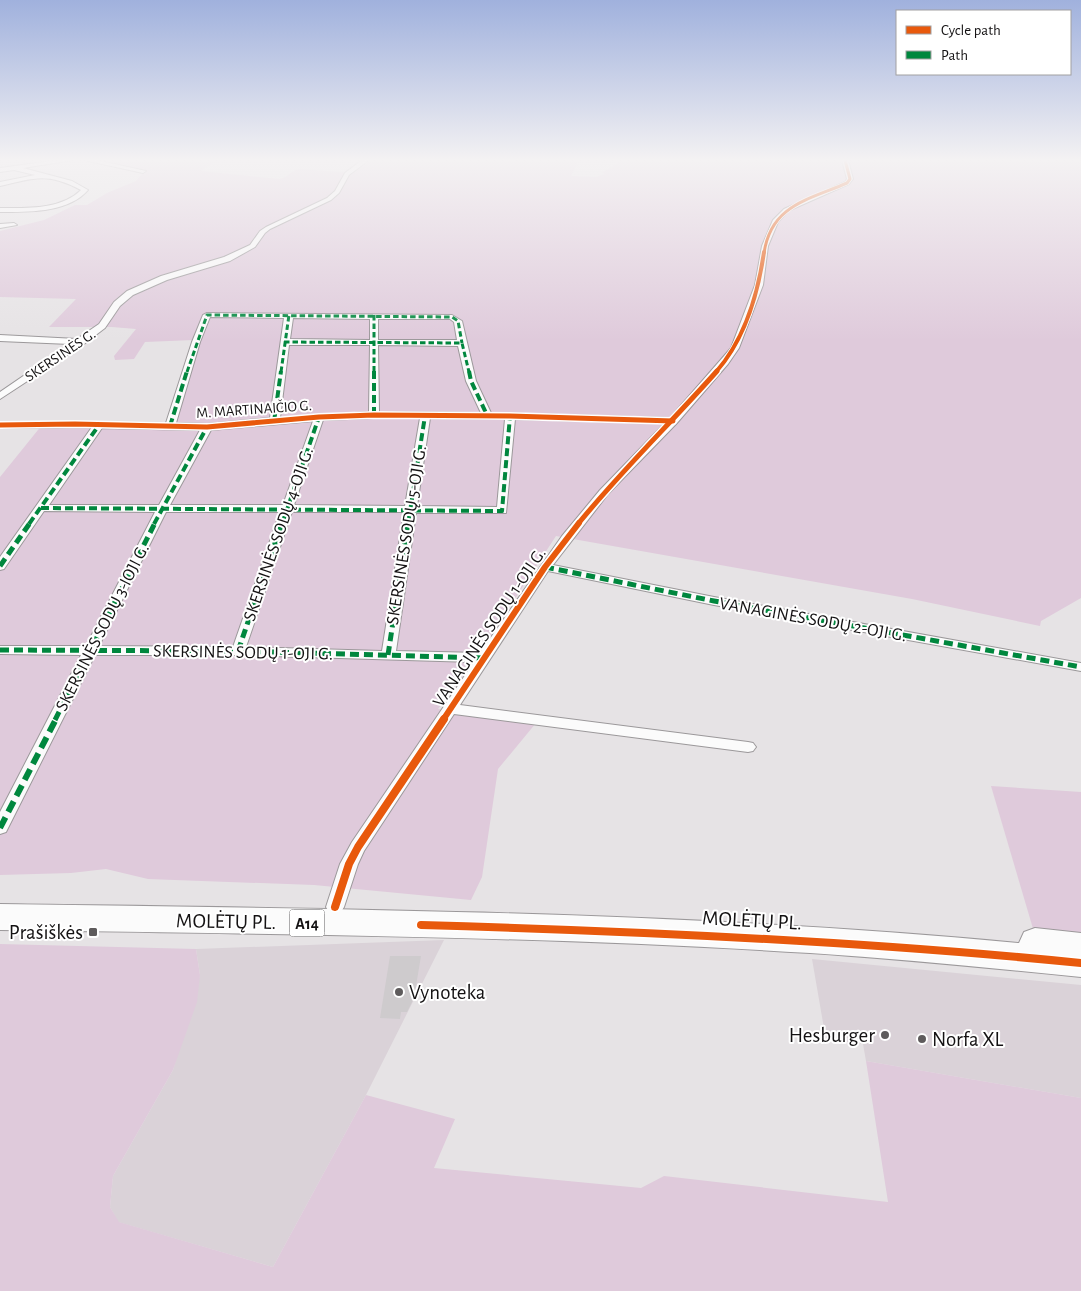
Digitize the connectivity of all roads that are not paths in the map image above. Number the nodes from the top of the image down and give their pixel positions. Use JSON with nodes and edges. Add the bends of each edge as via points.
{"nodes":[{"id":1,"x":284,"y":220,"type":"edge"},
{"id":2,"x":777,"y":220,"type":"edge"},
{"id":3,"x":14,"y":225,"type":"dead end"},
{"id":4,"x":0,"y":226,"type":"edge"},
{"id":5,"x":289,"y":315,"type":"junction"},
{"id":6,"x":374,"y":315,"type":"junction"},
{"id":7,"x":0,"y":338,"type":"edge"},
{"id":8,"x":81,"y":342,"type":"junction"},
{"id":9,"x":284,"y":342,"type":"junction"},
{"id":10,"x":374,"y":342,"type":"junction"},
{"id":11,"x":462,"y":343,"type":"junction"},
{"id":12,"x":0,"y":396,"type":"edge"},
{"id":13,"x":374,"y":415,"type":"junction"},
{"id":14,"x":425,"y":416,"type":"junction"},
{"id":15,"x":487,"y":416,"type":"junction"},
{"id":16,"x":510,"y":416,"type":"junction"},
{"id":17,"x":319,"y":417,"type":"junction"},
{"id":18,"x":673,"y":421,"type":"junction"},
{"id":19,"x":274,"y":422,"type":"junction"},
{"id":20,"x":99,"y":424,"type":"junction"},
{"id":21,"x":0,"y":425,"type":"edge"},
{"id":22,"x":170,"y":426,"type":"junction"},
{"id":23,"x":207,"y":426,"type":"junction"},
{"id":24,"x":41,"y":508,"type":"junction"},
{"id":25,"x":162,"y":509,"type":"junction"},
{"id":26,"x":410,"y":509,"type":"junction"},
{"id":27,"x":286,"y":510,"type":"junction"},
{"id":28,"x":0,"y":566,"type":"edge"},
{"id":29,"x":545,"y":567,"type":"junction"},
{"id":30,"x":0,"y":650,"type":"edge"},
{"id":31,"x":89,"y":650,"type":"junction"},
{"id":32,"x":238,"y":651,"type":"junction"},
{"id":33,"x":388,"y":655,"type":"junction"},
{"id":34,"x":485,"y":658,"type":"junction"},
{"id":35,"x":1081,"y":667,"type":"edge"},
{"id":36,"x":452,"y":709,"type":"junction"},
{"id":37,"x":748,"y":747,"type":"dead end"},
{"id":38,"x":0,"y":828,"type":"edge"},
{"id":39,"x":0,"y":902,"type":"edge"},
{"id":40,"x":335,"y":907,"type":"junction"},
{"id":41,"x":0,"y":917,"type":"edge"},
{"id":42,"x":1081,"y":947,"type":"edge"},
{"id":43,"x":1081,"y":963,"type":"edge"}],
"edges":[{"from":1,"to":8,"type":"street","name":"SKERSINĖS G.","via":[[262,232],[253,246],[227,259],[164,278],[130,293],[117,304],[102,326]]},
{"from":2,"to":18,"type":"street","name":"VANAGINĖS SODŲ 1-OJI G.","via":[[765,246],[759,285],[734,348],[704,388]]},
{"from":3,"to":4,"type":"street"},
{"from":5,"to":6,"type":"street"},
{"from":5,"to":9,"type":"street"},
{"from":5,"to":22,"type":"street","via":[[206,315]]},
{"from":6,"to":10,"type":"street"},
{"from":6,"to":11,"type":"street","via":[[452,317],[458,321]]},
{"from":7,"to":8,"type":"street"},
{"from":8,"to":12,"type":"street","name":"SKERSINĖS G."},
{"from":9,"to":10,"type":"street"},
{"from":9,"to":19,"type":"street"},
{"from":10,"to":11,"type":"street"},
{"from":10,"to":13,"type":"street"},
{"from":11,"to":15,"type":"street","via":[[471,381]]},
{"from":13,"to":14,"type":"street","name":"M. MARTINAIČIO G."},
{"from":13,"to":17,"type":"street","name":"M. MARTINAIČIO G."},
{"from":14,"to":15,"type":"street","name":"M. MARTINAIČIO G."},
{"from":14,"to":26,"type":"street","name":"SKERSINĖS SODŲ 5-OJI G."},
{"from":15,"to":16,"type":"street","name":"M. MARTINAIČIO G."},
{"from":16,"to":18,"type":"street","name":"M. MARTINAIČIO G."},
{"from":16,"to":26,"type":"street","via":[[502,512]]},
{"from":17,"to":19,"type":"street","name":"M. MARTINAIČIO G."},
{"from":17,"to":27,"type":"street","name":"SKERSINĖS SODŲ 4-OJI G."},
{"from":18,"to":29,"type":"street","name":"VANAGINĖS SODŲ 1-OJI G.","via":[[604,492]]},
{"from":19,"to":23,"type":"street","name":"M. MARTINAIČIO G."},
{"from":20,"to":21,"type":"street","name":"M. MARTINAIČIO G."},
{"from":20,"to":22,"type":"street","name":"M. MARTINAIČIO G."},
{"from":20,"to":24,"type":"street"},
{"from":22,"to":23,"type":"street","name":"M. MARTINAIČIO G."},
{"from":23,"to":25,"type":"street","name":"SKERSINĖS SODŲ 3-IOJI G."},
{"from":24,"to":25,"type":"street"},
{"from":24,"to":28,"type":"street"},
{"from":25,"to":27,"type":"street"},
{"from":25,"to":31,"type":"street","name":"SKERSINĖS SODŲ 3-IOJI G."},
{"from":26,"to":27,"type":"street"},
{"from":26,"to":33,"type":"street","name":"SKERSINĖS SODŲ 5-OJI G."},
{"from":27,"to":32,"type":"street","name":"SKERSINĖS SODŲ 4-OJI G."},
{"from":29,"to":34,"type":"street","name":"VANAGINĖS SODŲ 1-OJI G."},
{"from":29,"to":35,"type":"street","name":"VANAGINĖS SODŲ 2-OJI G."},
{"from":30,"to":31,"type":"street","name":"SKERSINĖS SODŲ 1-OJI G."},
{"from":31,"to":32,"type":"street","name":"SKERSINĖS SODŲ 1-OJI G."},
{"from":31,"to":38,"type":"street","name":"SKERSINĖS SODŲ 3-IOJI G."},
{"from":32,"to":33,"type":"street","name":"SKERSINĖS SODŲ 1-OJI G."},
{"from":33,"to":34,"type":"street","name":"SKERSINĖS SODŲ 1-OJI G."},
{"from":34,"to":36,"type":"street","name":"VANAGINĖS SODŲ 1-OJI G."},
{"from":36,"to":37,"type":"street"},
{"from":36,"to":40,"type":"street","name":"VANAGINĖS SODŲ 1-OJI G.","via":[[358,847]]},
{"from":39,"to":40,"type":"highway","name":"MOLĖTŲ PL.","number":"A14"},
{"from":40,"to":42,"type":"highway","name":"MOLĖTŲ PL.","number":"A14","via":[[672,916],[822,924]]},
{"from":41,"to":43,"type":"highway","name":"MOLĖTŲ PL.","number":"A14","via":[[652,931],[884,945]]}]}
